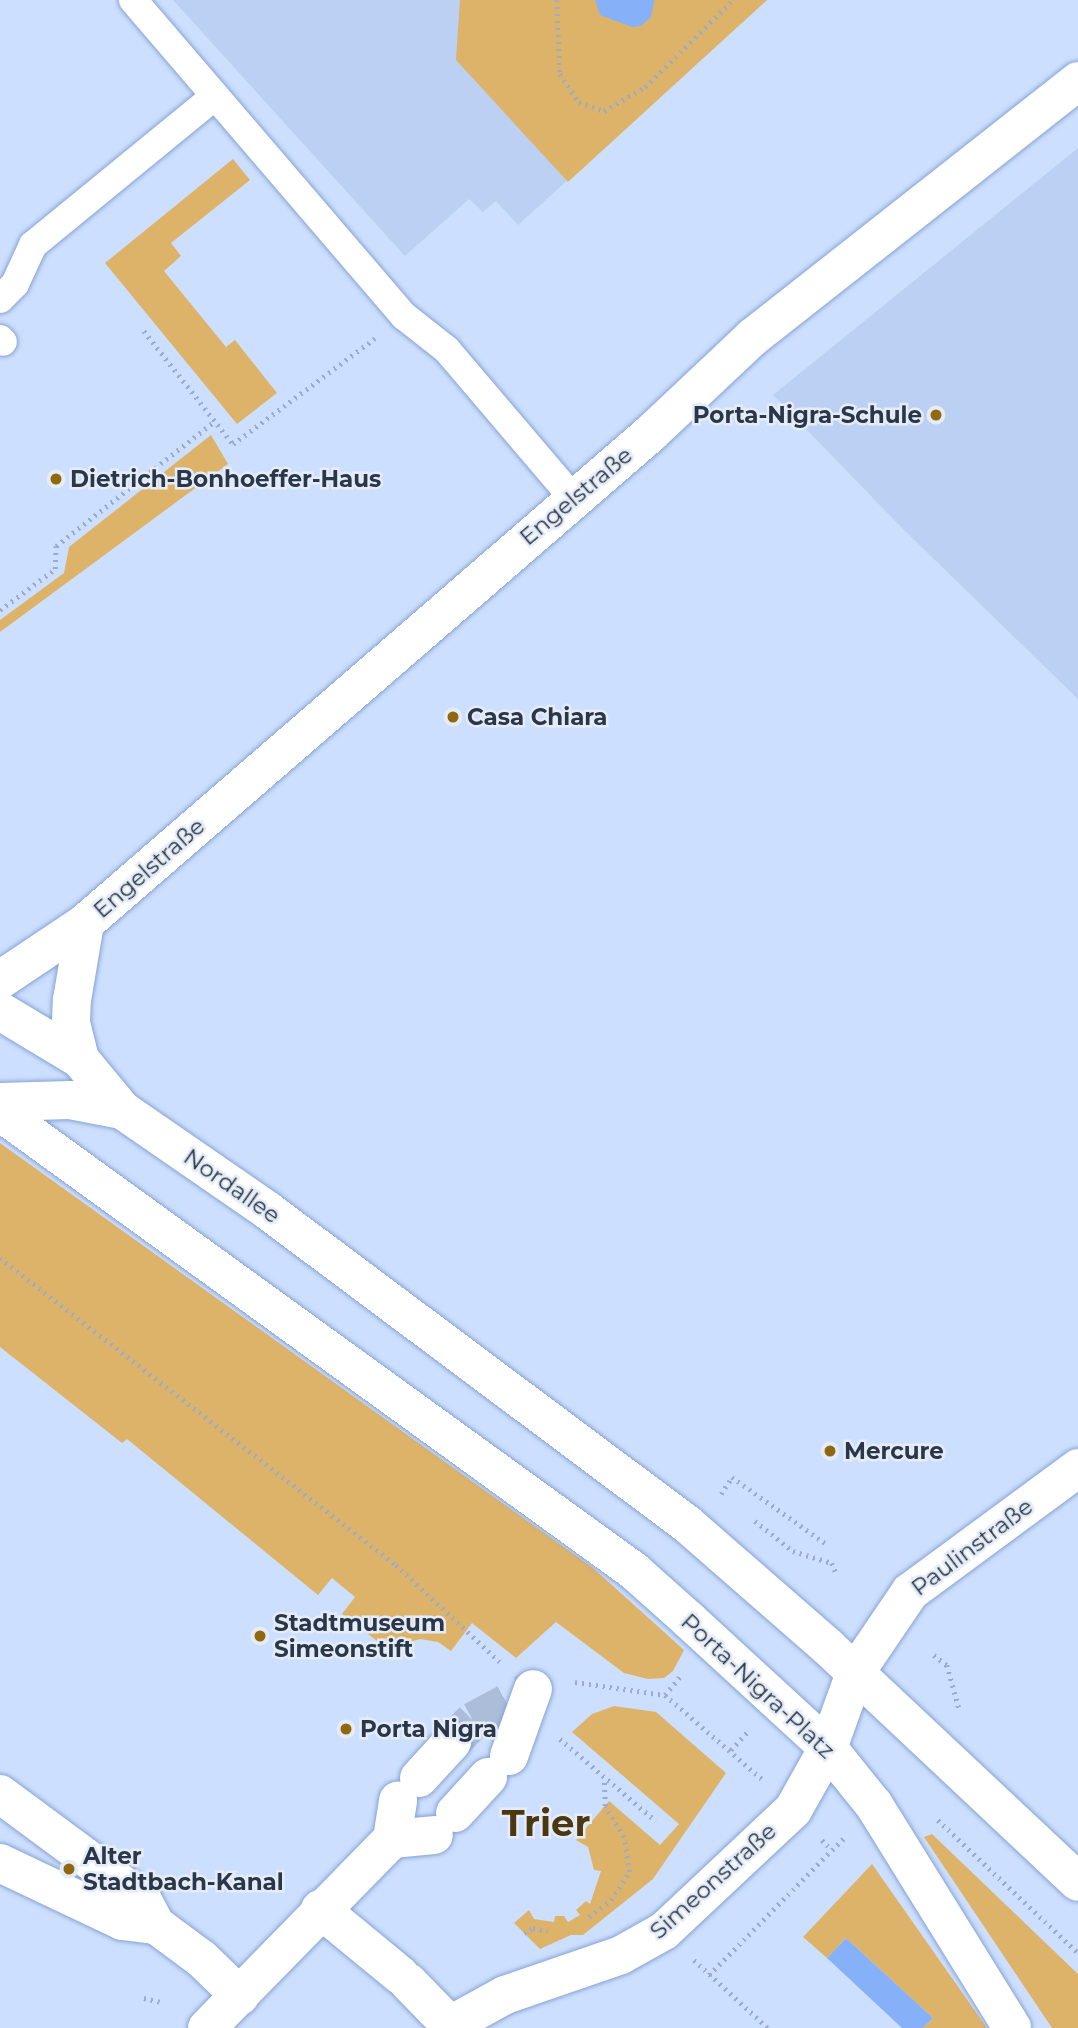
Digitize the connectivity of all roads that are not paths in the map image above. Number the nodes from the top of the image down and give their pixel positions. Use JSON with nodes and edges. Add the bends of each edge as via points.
{"nodes":[{"id":1,"x":133,"y":0,"type":"edge"},
{"id":2,"x":1078,"y":81,"type":"edge"},
{"id":3,"x":215,"y":96,"type":"junction"},
{"id":4,"x":0,"y":299,"type":"edge"},
{"id":5,"x":573,"y":498,"type":"junction"},
{"id":6,"x":85,"y":923,"type":"junction"},
{"id":7,"x":0,"y":980,"type":"edge"},
{"id":8,"x":0,"y":1011,"type":"edge"},
{"id":9,"x":80,"y":1059,"type":"junction"},
{"id":10,"x":0,"y":1102,"type":"edge"},
{"id":11,"x":122,"y":1110,"type":"junction"},
{"id":12,"x":0,"y":1112,"type":"edge"},
{"id":13,"x":1078,"y":1468,"type":"edge"},
{"id":14,"x":855,"y":1673,"type":"junction"},
{"id":15,"x":533,"y":1689,"type":"road end"},
{"id":16,"x":452,"y":1742,"type":"tunnel mouth"},
{"id":17,"x":828,"y":1748,"type":"junction"},
{"id":18,"x":0,"y":1794,"type":"edge"},
{"id":19,"x":392,"y":1839,"type":"junction"},
{"id":20,"x":0,"y":1863,"type":"edge"},
{"id":21,"x":1078,"y":1882,"type":"edge"},
{"id":22,"x":320,"y":1909,"type":"junction"},
{"id":23,"x":139,"y":1923,"type":"junction"},
{"id":24,"x":226,"y":2017,"type":"edge"},
{"id":25,"x":447,"y":2027,"type":"edge"},
{"id":26,"x":1012,"y":2028,"type":"edge"}],
"edges":[{"from":1,"to":3,"type":"lane"},
{"from":2,"to":5,"type":"street","name":"Engelstraße","via":[[753,337],[651,433]]},
{"from":3,"to":4,"type":"lane","via":[[33,245],[15,284]]},
{"from":3,"to":5,"type":"lane","via":[[404,316],[447,350]]},
{"from":5,"to":6,"type":"street","name":"Engelstraße"},
{"from":6,"to":7,"type":"street","name":"Engelstraße"},
{"from":6,"to":9,"type":"street","name":"Engelstraße","via":[[71,1023]]},
{"from":8,"to":9,"type":"street","name":"Nordallee"},
{"from":9,"to":11,"type":"street","name":"Nordallee"},
{"from":10,"to":11,"type":"street","via":[[70,1100]]},
{"from":11,"to":14,"type":"street","name":"Nordallee","via":[[267,1210],[687,1524]]},
{"from":12,"to":17,"type":"street","name":"Porta-Nigra-Platz","via":[[634,1571]]},
{"from":13,"to":14,"type":"street","name":"Paulinstraße","via":[[910,1592]]},
{"from":14,"to":17,"type":"street","name":"Paulinstraße"},
{"from":14,"to":21,"type":"street"},
{"from":15,"to":19,"type":"street","via":[[498,1767],[444,1824]]},
{"from":16,"to":19,"type":"street","via":[[409,1789]]},
{"from":17,"to":25,"type":"street","name":"Simeonstraße","via":[[793,1810],[664,1931],[621,1955],[505,1995]]},
{"from":17,"to":26,"type":"street","name":"Porta-Nigra-Platz","via":[[874,1804]]},
{"from":18,"to":23,"type":"street","via":[[142,1899]]},
{"from":19,"to":22,"type":"street"},
{"from":20,"to":23,"type":"street"},
{"from":22,"to":24,"type":"street"},
{"from":22,"to":25,"type":"street","name":"Simeonstraße","via":[[404,1979]]},
{"from":23,"to":24,"type":"street","via":[[202,1959]]}]}
